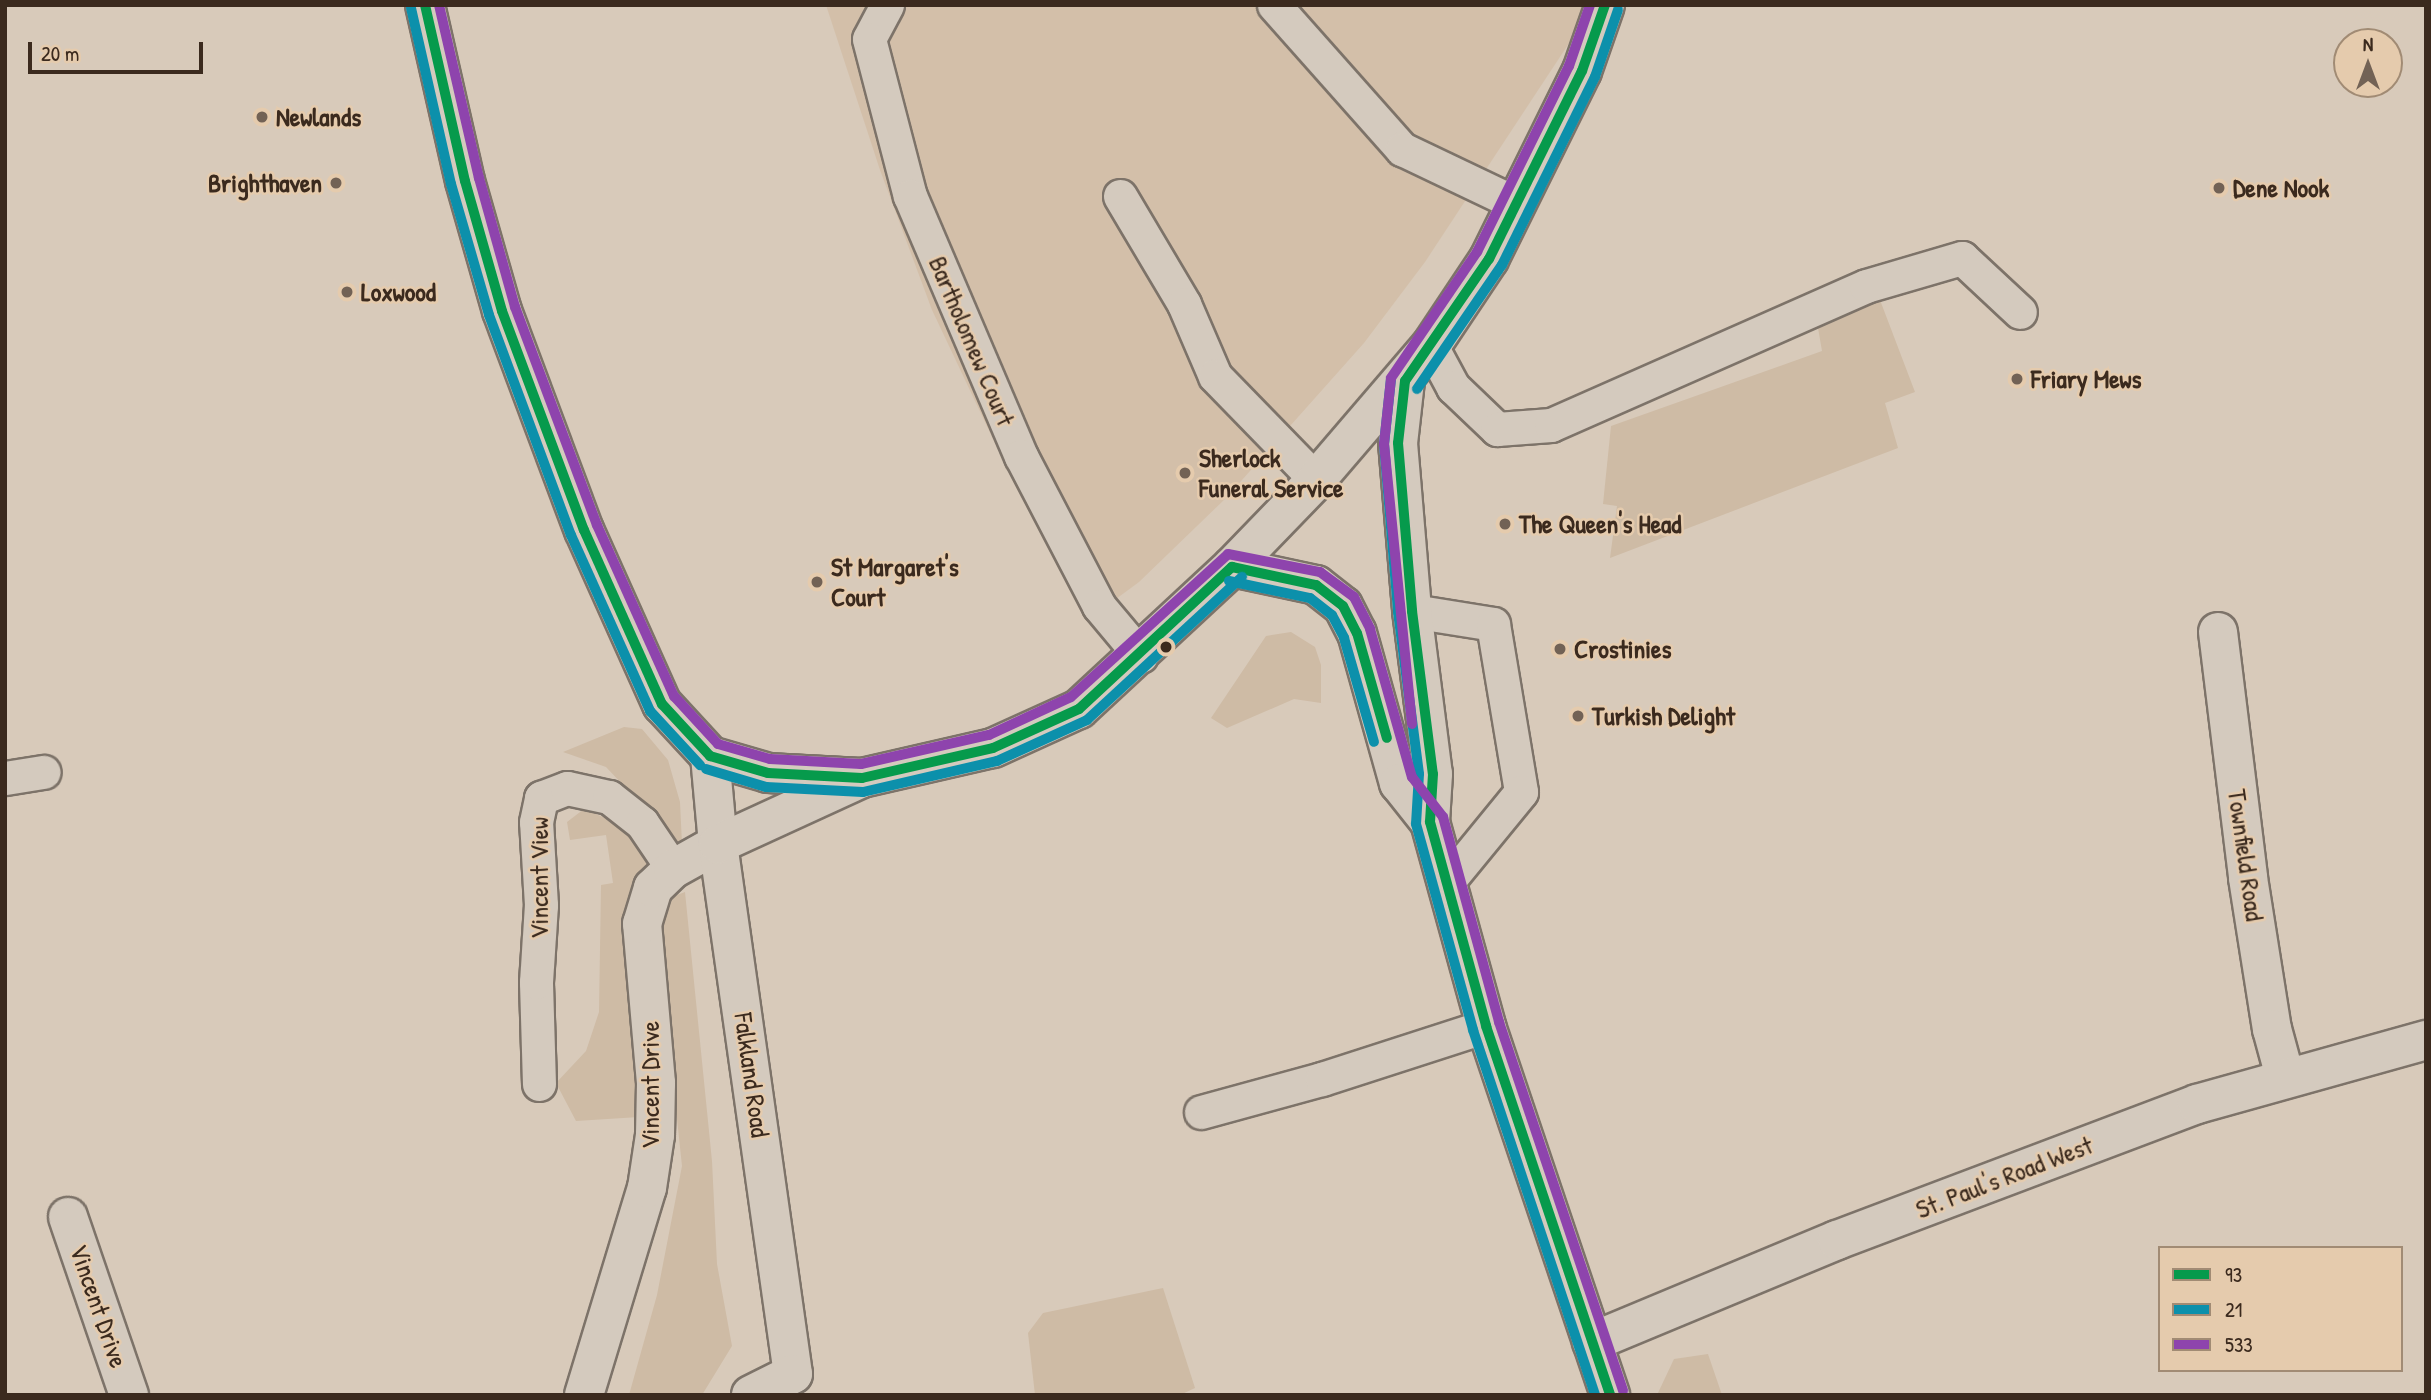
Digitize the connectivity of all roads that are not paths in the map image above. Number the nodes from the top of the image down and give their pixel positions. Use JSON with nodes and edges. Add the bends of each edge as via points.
{"nodes":[{"id":1,"x":425,"y":5,"type":"edge"},
{"id":2,"x":887,"y":5,"type":"edge"},
{"id":3,"x":1274,"y":5,"type":"edge"},
{"id":4,"x":1605,"y":5,"type":"edge"},
{"id":5,"x":1120,"y":196,"type":"dead end"},
{"id":6,"x":1515,"y":203,"type":"junction"},
{"id":7,"x":2020,"y":312,"type":"dead end"},
{"id":8,"x":1431,"y":346,"type":"junction"},
{"id":9,"x":1405,"y":381,"type":"junction"},
{"id":10,"x":1316,"y":480,"type":"junction"},
{"id":11,"x":1232,"y":567,"type":"junction"},
{"id":12,"x":1412,"y":611,"type":"junction"},
{"id":13,"x":2218,"y":632,"type":"dead end"},
{"id":14,"x":1140,"y":656,"type":"junction"},
{"id":15,"x":710,"y":756,"type":"junction"},
{"id":16,"x":44,"y":772,"type":"dead end"},
{"id":17,"x":5,"y":778,"type":"edge"},
{"id":18,"x":863,"y":778,"type":"junction"},
{"id":19,"x":1430,"y":822,"type":"junction"},
{"id":20,"x":718,"y":844,"type":"junction"},
{"id":21,"x":673,"y":869,"type":"junction"},
{"id":22,"x":1445,"y":884,"type":"junction"},
{"id":23,"x":1486,"y":1026,"type":"junction"},
{"id":24,"x":2426,"y":1040,"type":"edge"},
{"id":25,"x":2285,"y":1077,"type":"junction"},
{"id":26,"x":539,"y":1084,"type":"dead end"},
{"id":27,"x":1201,"y":1112,"type":"dead end"},
{"id":28,"x":68,"y":1217,"type":"dead end"},
{"id":29,"x":1592,"y":1342,"type":"junction"},
{"id":30,"x":795,"y":1384,"type":"edge"},
{"id":31,"x":129,"y":1395,"type":"edge"},
{"id":32,"x":584,"y":1395,"type":"edge"},
{"id":33,"x":751,"y":1395,"type":"edge"},
{"id":34,"x":1610,"y":1395,"type":"edge"}],
"edges":[{"from":1,"to":15,"type":"main road","via":[[465,181],[502,311],[584,530],[662,704]]},
{"from":2,"to":14,"type":"lane","name":"Bartholomew Court","via":[[869,39],[910,196],[1021,456],[1098,606]]},
{"from":3,"to":6,"type":"lane","via":[[1402,149]]},
{"from":4,"to":6,"type":"main road","via":[[1582,71]]},
{"from":5,"to":10,"type":"lane","via":[[1184,304],[1215,376]]},
{"from":6,"to":8,"type":"main road","via":[[1489,259]]},
{"from":7,"to":8,"type":"lane","via":[[1962,258],[1866,286],[1551,425],[1497,429],[1453,387]]},
{"from":8,"to":9,"type":"main road"},
{"from":9,"to":10,"type":"main road"},
{"from":9,"to":12,"type":"main road","via":[[1398,443]]},
{"from":10,"to":11,"type":"main road"},
{"from":11,"to":14,"type":"main road"},
{"from":11,"to":19,"type":"main road","via":[[1316,585],[1343,606],[1356,633],[1399,783]]},
{"from":12,"to":19,"type":"main road","via":[[1433,774]]},
{"from":12,"to":22,"type":"lane","via":[[1493,624],[1521,792]]},
{"from":13,"to":25,"type":"main road","name":"Townfield Road","via":[[2248,878],[2272,1029]]},
{"from":14,"to":18,"type":"main road","via":[[1079,709],[993,748]]},
{"from":15,"to":18,"type":"main road","via":[[768,773]]},
{"from":15,"to":20,"type":"main road","name":"Falkland Road"},
{"from":16,"to":17,"type":"lane"},
{"from":18,"to":20,"type":"main road","name":"Vincent Drive"},
{"from":19,"to":22,"type":"main road"},
{"from":20,"to":21,"type":"main road","name":"Vincent Drive"},
{"from":20,"to":30,"type":"main road","name":"Falkland Road"},
{"from":21,"to":26,"type":"lane","name":"Vincent View","via":[[642,824],[609,797],[567,788],[541,798],[536,822],[541,905],[536,982]]},
{"from":21,"to":32,"type":"main road","name":"Vincent Drive","via":[[653,888],[642,924],[656,1083],[647,1188]]},
{"from":22,"to":23,"type":"main road"},
{"from":23,"to":27,"type":"lane"},
{"from":23,"to":29,"type":"main road"},
{"from":24,"to":25,"type":"main road","name":"St. Paul's Road West"},
{"from":25,"to":29,"type":"main road","name":"St. Paul's Road West","via":[[2197,1104],[1836,1240]]},
{"from":28,"to":31,"type":"main road","name":"Vincent Drive"},
{"from":29,"to":34,"type":"main road"},
{"from":30,"to":33,"type":"main road"}]}
